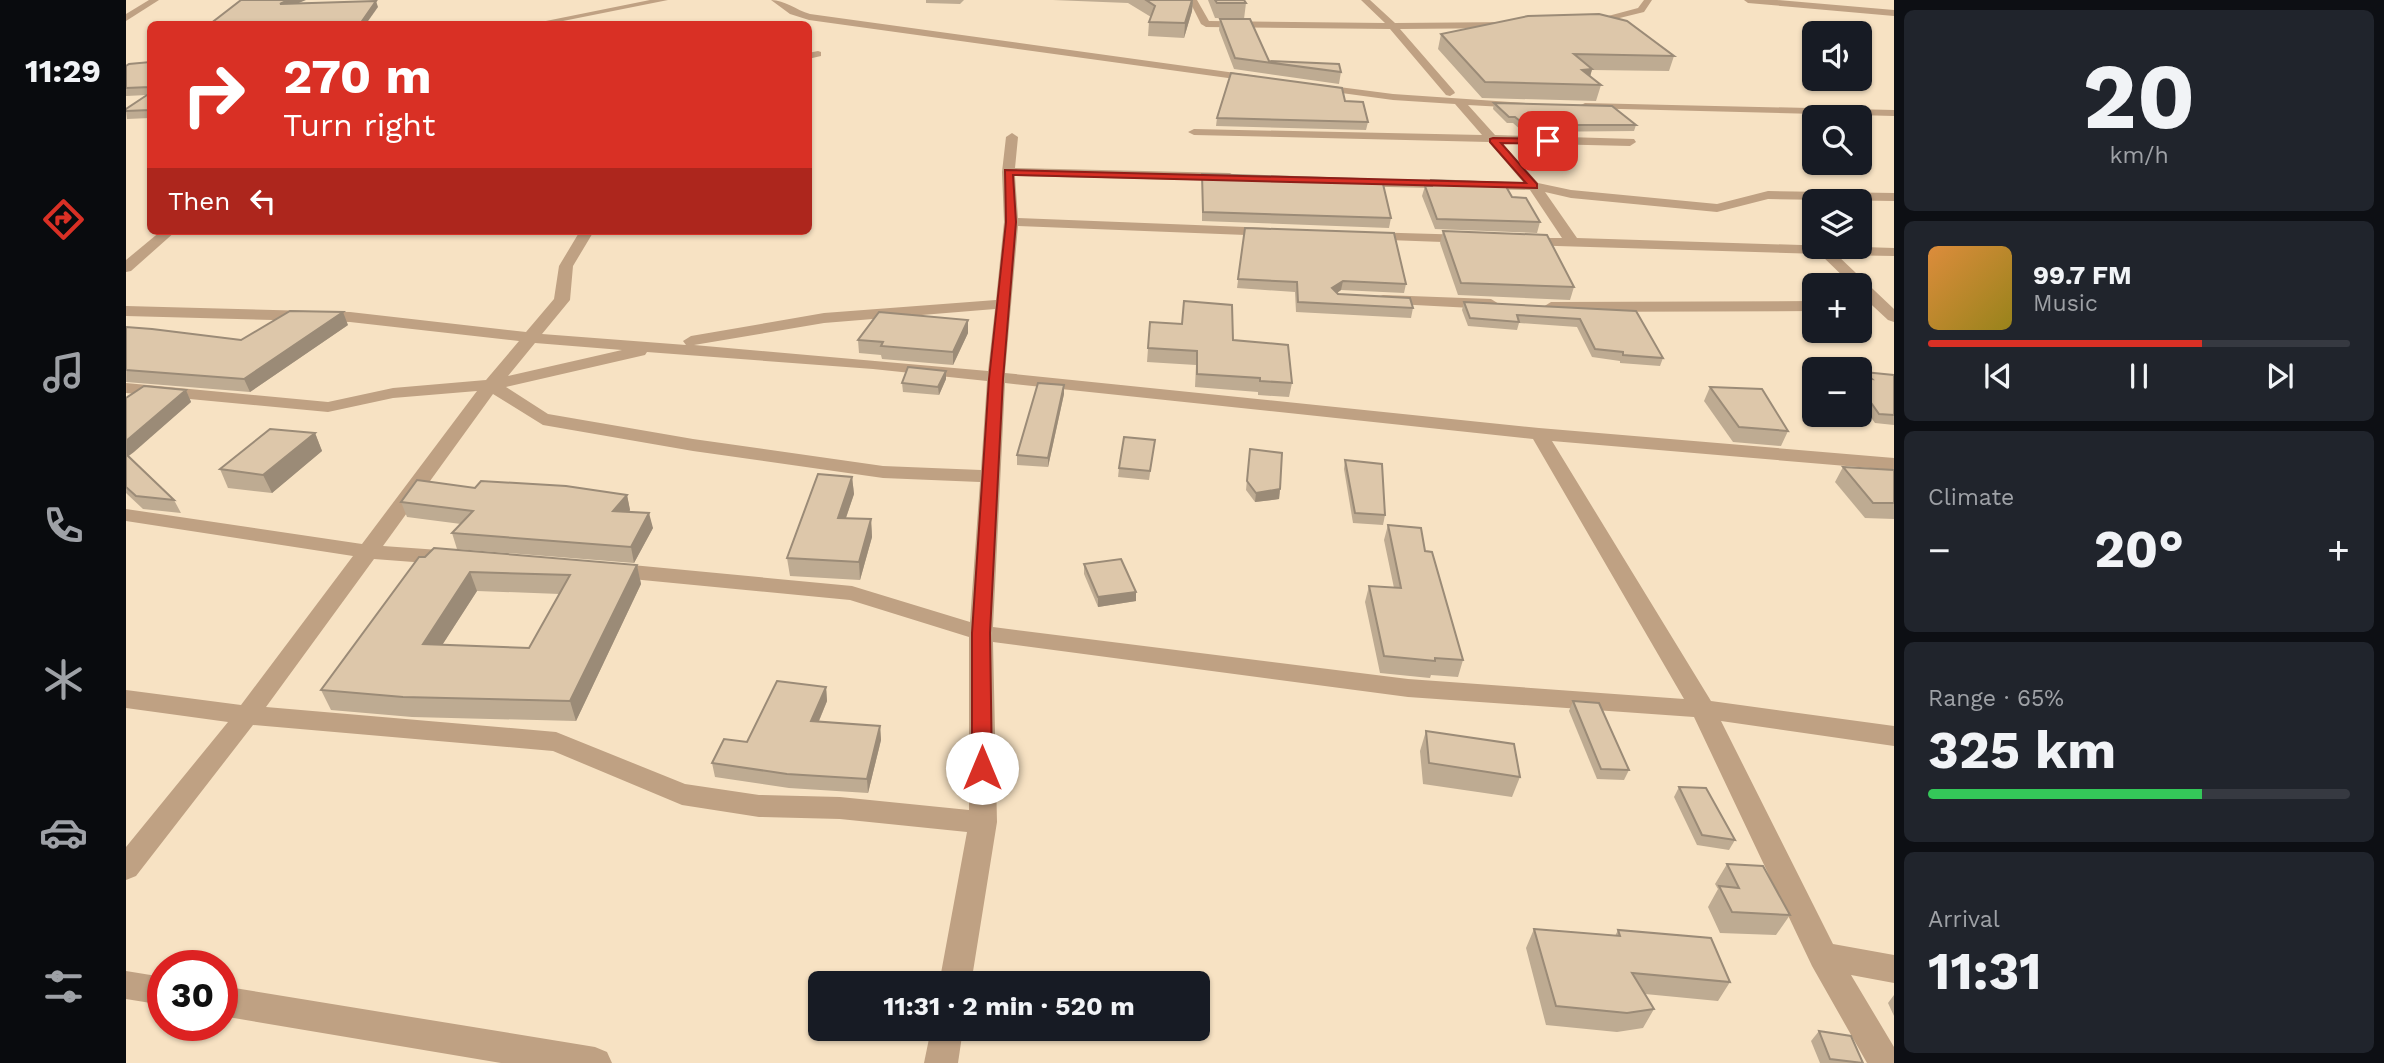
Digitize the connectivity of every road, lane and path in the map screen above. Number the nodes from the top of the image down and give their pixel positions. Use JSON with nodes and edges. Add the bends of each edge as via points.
{"nodes":[{"id":1,"x":155,"y":0,"type":"edge"},
{"id":2,"x":664,"y":0,"type":"edge"},
{"id":3,"x":775,"y":0,"type":"edge"},
{"id":4,"x":1193,"y":0,"type":"edge"},
{"id":5,"x":1365,"y":0,"type":"edge"},
{"id":6,"x":1648,"y":0,"type":"edge"},
{"id":7,"x":1748,"y":0,"type":"edge"},
{"id":8,"x":1805,"y":3,"type":"edge"},
{"id":9,"x":1894,"y":13,"type":"edge"},
{"id":10,"x":126,"y":18,"type":"edge"},
{"id":11,"x":552,"y":21,"type":"edge"},
{"id":12,"x":1525,"y":25,"type":"edge"},
{"id":13,"x":1578,"y":25,"type":"edge"},
{"id":14,"x":1393,"y":26,"type":"junction"},
{"id":15,"x":1274,"y":81,"type":"edge"},
{"id":16,"x":1301,"y":85,"type":"edge"},
{"id":17,"x":1454,"y":97,"type":"junction"},
{"id":18,"x":1526,"y":105,"type":"edge"},
{"id":19,"x":1568,"y":106,"type":"edge"},
{"id":20,"x":1894,"y":113,"type":"edge"},
{"id":21,"x":1194,"y":132,"type":"dead end"},
{"id":22,"x":1012,"y":137,"type":"dead end"},
{"id":23,"x":1493,"y":141,"type":"junction"},
{"id":24,"x":1630,"y":142,"type":"dead end"},
{"id":25,"x":1009,"y":172,"type":"junction"},
{"id":26,"x":1240,"y":177,"type":"edge"},
{"id":27,"x":1329,"y":182,"type":"edge"},
{"id":28,"x":1534,"y":186,"type":"junction"},
{"id":29,"x":1894,"y":197,"type":"edge"},
{"id":30,"x":1011,"y":222,"type":"junction"},
{"id":31,"x":1282,"y":233,"type":"edge"},
{"id":32,"x":164,"y":235,"type":"edge"},
{"id":33,"x":585,"y":235,"type":"edge"},
{"id":34,"x":1349,"y":235,"type":"edge"},
{"id":35,"x":1572,"y":242,"type":"junction"},
{"id":36,"x":1802,"y":248,"type":"edge"},
{"id":37,"x":1872,"y":251,"type":"edge"},
{"id":38,"x":1894,"y":252,"type":"edge"},
{"id":39,"x":1833,"y":259,"type":"edge"},
{"id":40,"x":126,"y":268,"type":"edge"},
{"id":41,"x":1847,"y":273,"type":"edge"},
{"id":42,"x":1872,"y":295,"type":"edge"},
{"id":43,"x":1367,"y":299,"type":"edge"},
{"id":44,"x":1003,"y":304,"type":"junction"},
{"id":45,"x":1511,"y":305,"type":"edge"},
{"id":46,"x":1538,"y":306,"type":"edge"},
{"id":47,"x":1802,"y":306,"type":"edge"},
{"id":48,"x":1887,"y":306,"type":"edge"},
{"id":49,"x":126,"y":311,"type":"edge"},
{"id":50,"x":1894,"y":317,"type":"edge"},
{"id":51,"x":532,"y":338,"type":"junction"},
{"id":52,"x":662,"y":346,"type":"junction"},
{"id":53,"x":996,"y":379,"type":"junction"},
{"id":54,"x":491,"y":385,"type":"junction"},
{"id":55,"x":126,"y":388,"type":"edge"},
{"id":56,"x":1539,"y":434,"type":"junction"},
{"id":57,"x":1894,"y":464,"type":"edge"},
{"id":58,"x":990,"y":476,"type":"junction"},
{"id":59,"x":126,"y":516,"type":"edge"},
{"id":60,"x":370,"y":552,"type":"junction"},
{"id":61,"x":479,"y":560,"type":"edge"},
{"id":62,"x":588,"y":569,"type":"edge"},
{"id":63,"x":981,"y":633,"type":"junction"},
{"id":64,"x":126,"y":699,"type":"edge"},
{"id":65,"x":1703,"y":709,"type":"junction"},
{"id":66,"x":247,"y":715,"type":"junction"},
{"id":67,"x":1894,"y":736,"type":"edge"},
{"id":68,"x":983,"y":822,"type":"junction"},
{"id":69,"x":126,"y":868,"type":"edge"},
{"id":70,"x":1823,"y":956,"type":"junction"},
{"id":71,"x":1894,"y":969,"type":"edge"},
{"id":72,"x":957,"y":971,"type":"edge"},
{"id":73,"x":126,"y":985,"type":"edge"},
{"id":74,"x":147,"y":988,"type":"edge"},
{"id":75,"x":238,"y":1004,"type":"edge"},
{"id":76,"x":945,"y":1041,"type":"edge"},
{"id":77,"x":595,"y":1063,"type":"edge"},
{"id":78,"x":941,"y":1063,"type":"edge"},
{"id":79,"x":1885,"y":1063,"type":"edge"}],
"edges":[{"from":1,"to":10,"type":"street"},
{"from":2,"to":11,"type":"street"},
{"from":3,"to":15,"type":"street","via":[[809,16]]},
{"from":4,"to":14,"type":"street","via":[[1206,24]]},
{"from":5,"to":14,"type":"street"},
{"from":6,"to":13,"type":"street","via":[[1641,10]]},
{"from":7,"to":8,"type":"street"},
{"from":8,"to":9,"type":"street"},
{"from":12,"to":14,"type":"street"},
{"from":14,"to":17,"type":"street"},
{"from":16,"to":17,"type":"street","via":[[1394,97]]},
{"from":17,"to":18,"type":"street"},
{"from":17,"to":23,"type":"street"},
{"from":19,"to":20,"type":"street"},
{"from":21,"to":23,"type":"street"},
{"from":22,"to":25,"type":"street"},
{"from":23,"to":24,"type":"street"},
{"from":23,"to":28,"type":"street"},
{"from":25,"to":26,"type":"street"},
{"from":25,"to":30,"type":"street"},
{"from":27,"to":28,"type":"street"},
{"from":28,"to":29,"type":"street","via":[[1584,196],[1717,208],[1768,195]]},
{"from":28,"to":35,"type":"street"},
{"from":30,"to":31,"type":"street"},
{"from":30,"to":44,"type":"street"},
{"from":32,"to":40,"type":"street"},
{"from":33,"to":51,"type":"street","via":[[566,266],[562,300]]},
{"from":34,"to":35,"type":"street"},
{"from":35,"to":36,"type":"street"},
{"from":37,"to":38,"type":"street"},
{"from":39,"to":41,"type":"street"},
{"from":42,"to":48,"type":"street"},
{"from":43,"to":45,"type":"street"},
{"from":44,"to":52,"type":"street","via":[[824,318]]},
{"from":44,"to":53,"type":"street"},
{"from":46,"to":47,"type":"street"},
{"from":48,"to":50,"type":"street"},
{"from":49,"to":51,"type":"street","via":[[350,317]]},
{"from":51,"to":52,"type":"street"},
{"from":51,"to":54,"type":"street"},
{"from":52,"to":53,"type":"street"},
{"from":52,"to":54,"type":"street"},
{"from":53,"to":56,"type":"street"},
{"from":53,"to":58,"type":"street"},
{"from":54,"to":55,"type":"street","via":[[393,393],[328,407]]},
{"from":54,"to":58,"type":"street","via":[[543,419],[883,471]]},
{"from":54,"to":60,"type":"street"},
{"from":56,"to":57,"type":"street"},
{"from":56,"to":65,"type":"street"},
{"from":58,"to":63,"type":"street"},
{"from":59,"to":60,"type":"street"},
{"from":60,"to":61,"type":"street"},
{"from":60,"to":66,"type":"street"},
{"from":62,"to":63,"type":"street","via":[[852,593]]},
{"from":63,"to":65,"type":"street","via":[[1408,688]]},
{"from":63,"to":68,"type":"street"},
{"from":64,"to":66,"type":"street"},
{"from":65,"to":67,"type":"street"},
{"from":65,"to":70,"type":"street"},
{"from":66,"to":68,"type":"street","via":[[556,742],[682,794],[760,806],[841,808]]},
{"from":66,"to":69,"type":"street"},
{"from":68,"to":72,"type":"street"},
{"from":70,"to":71,"type":"street"},
{"from":70,"to":79,"type":"street"},
{"from":73,"to":74,"type":"street"},
{"from":75,"to":77,"type":"street"},
{"from":76,"to":78,"type":"street"}]}
